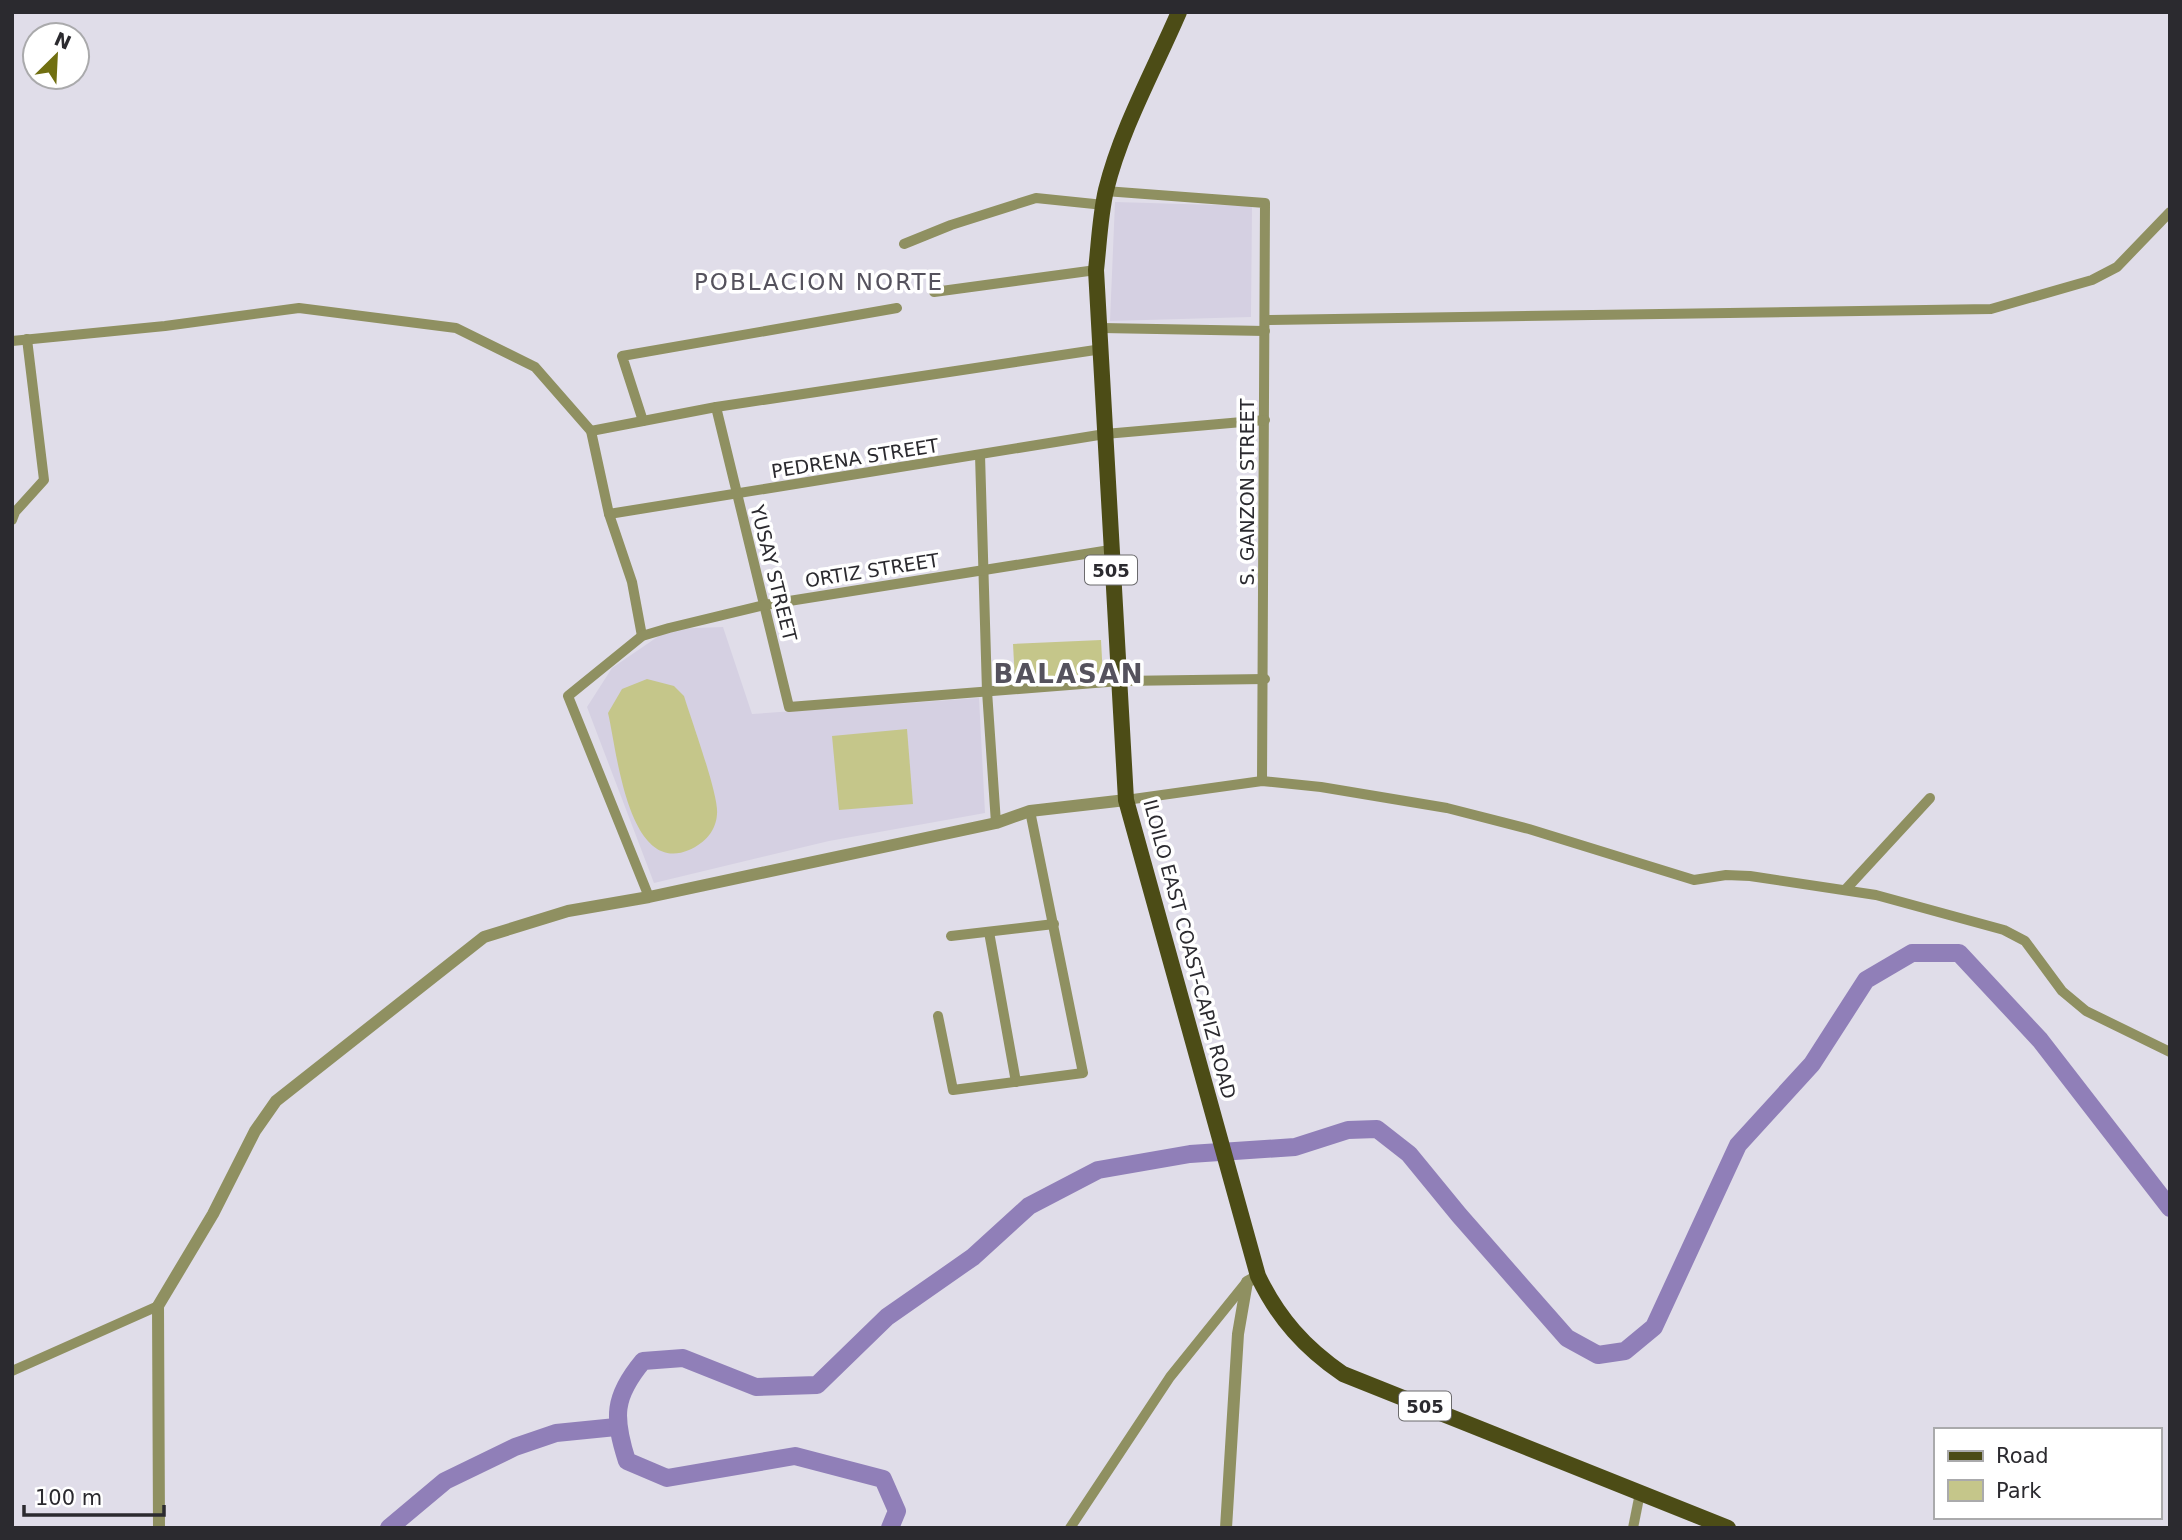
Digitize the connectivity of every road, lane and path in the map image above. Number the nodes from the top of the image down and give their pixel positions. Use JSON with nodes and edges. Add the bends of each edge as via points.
{"nodes":[{"id":1,"x":1179,"y":12,"type":"edge"},
{"id":2,"x":1105,"y":198,"type":"junction"},
{"id":3,"x":2170,"y":212,"type":"edge"},
{"id":4,"x":904,"y":244,"type":"dead end"},
{"id":5,"x":1097,"y":270,"type":"junction"},
{"id":6,"x":934,"y":292,"type":"dead end"},
{"id":7,"x":897,"y":308,"type":"dead end"},
{"id":8,"x":1265,"y":320,"type":"junction"},
{"id":9,"x":1102,"y":328,"type":"junction"},
{"id":10,"x":1265,"y":331,"type":"junction"},
{"id":11,"x":27,"y":340,"type":"junction"},
{"id":12,"x":12,"y":341,"type":"edge"},
{"id":13,"x":1102,"y":349,"type":"junction"},
{"id":14,"x":716,"y":407,"type":"junction"},
{"id":15,"x":1265,"y":420,"type":"junction"},
{"id":16,"x":643,"y":421,"type":"junction"},
{"id":17,"x":591,"y":431,"type":"junction"},
{"id":18,"x":1105,"y":434,"type":"junction"},
{"id":19,"x":980,"y":454,"type":"junction"},
{"id":20,"x":738,"y":495,"type":"junction"},
{"id":21,"x":609,"y":514,"type":"junction"},
{"id":22,"x":12,"y":520,"type":"edge"},
{"id":23,"x":1110,"y":550,"type":"junction"},
{"id":24,"x":984,"y":570,"type":"junction"},
{"id":25,"x":764,"y":605,"type":"junction"},
{"id":26,"x":642,"y":636,"type":"junction"},
{"id":27,"x":1265,"y":679,"type":"junction"},
{"id":28,"x":1120,"y":681,"type":"junction"},
{"id":29,"x":987,"y":691,"type":"junction"},
{"id":30,"x":1262,"y":781,"type":"junction"},
{"id":31,"x":1930,"y":799,"type":"dead end"},
{"id":32,"x":1126,"y":800,"type":"junction"},
{"id":33,"x":1030,"y":811,"type":"junction"},
{"id":34,"x":996,"y":823,"type":"junction"},
{"id":35,"x":1846,"y":889,"type":"junction"},
{"id":36,"x":649,"y":897,"type":"junction"},
{"id":37,"x":1054,"y":924,"type":"junction"},
{"id":38,"x":989,"y":932,"type":"junction"},
{"id":39,"x":951,"y":936,"type":"dead end"},
{"id":40,"x":938,"y":1016,"type":"dead end"},
{"id":41,"x":2170,"y":1052,"type":"edge"},
{"id":42,"x":1016,"y":1082,"type":"junction"},
{"id":43,"x":1253,"y":1279,"type":"junction"},
{"id":44,"x":158,"y":1306,"type":"junction"},
{"id":45,"x":12,"y":1371,"type":"edge"},
{"id":46,"x":1640,"y":1493,"type":"junction"},
{"id":47,"x":159,"y":1528,"type":"edge"},
{"id":48,"x":1070,"y":1528,"type":"edge"},
{"id":49,"x":1226,"y":1528,"type":"edge"},
{"id":50,"x":1633,"y":1528,"type":"edge"},
{"id":51,"x":1728,"y":1528,"type":"edge"}],
"edges":[{"from":1,"to":2,"type":"main road","name":"ILOILO EAST COAST-CAPIZ ROAD","number":"505","via":[[1119,148]]},
{"from":2,"to":4,"type":"street","via":[[1036,198]]},
{"from":2,"to":5,"type":"main road","name":"ILOILO EAST COAST-CAPIZ ROAD","number":"505"},
{"from":2,"to":8,"type":"street","name":"S. GANZON STREET","via":[[1265,203]]},
{"from":3,"to":8,"type":"street","via":[[2117,267],[2092,280],[1991,309]]},
{"from":5,"to":6,"type":"street"},
{"from":5,"to":9,"type":"main road","name":"ILOILO EAST COAST-CAPIZ ROAD","number":"505"},
{"from":7,"to":16,"type":"street","via":[[622,356]]},
{"from":8,"to":10,"type":"street","name":"S. GANZON STREET"},
{"from":9,"to":10,"type":"street"},
{"from":9,"to":13,"type":"main road","name":"ILOILO EAST COAST-CAPIZ ROAD","number":"505"},
{"from":10,"to":15,"type":"street","name":"S. GANZON STREET"},
{"from":11,"to":12,"type":"street"},
{"from":11,"to":17,"type":"street","via":[[299,308],[456,328],[535,367]]},
{"from":11,"to":22,"type":"street","via":[[44,480]]},
{"from":13,"to":14,"type":"street"},
{"from":13,"to":18,"type":"main road","name":"ILOILO EAST COAST-CAPIZ ROAD","number":"505"},
{"from":14,"to":16,"type":"street"},
{"from":14,"to":20,"type":"street","name":"YUSAY STREET"},
{"from":15,"to":18,"type":"street","name":"PEDRENA STREET"},
{"from":15,"to":27,"type":"street","name":"S. GANZON STREET"},
{"from":16,"to":17,"type":"street"},
{"from":17,"to":21,"type":"street"},
{"from":18,"to":19,"type":"street","name":"PEDRENA STREET"},
{"from":18,"to":23,"type":"main road","name":"ILOILO EAST COAST-CAPIZ ROAD","number":"505"},
{"from":19,"to":20,"type":"street","name":"PEDRENA STREET"},
{"from":19,"to":24,"type":"street"},
{"from":20,"to":21,"type":"street","name":"PEDRENA STREET"},
{"from":20,"to":25,"type":"street","name":"YUSAY STREET"},
{"from":21,"to":26,"type":"street","via":[[632,582]]},
{"from":23,"to":24,"type":"street","name":"ORTIZ STREET"},
{"from":23,"to":28,"type":"main road","name":"ILOILO EAST COAST-CAPIZ ROAD","number":"505"},
{"from":24,"to":25,"type":"street","name":"ORTIZ STREET"},
{"from":24,"to":29,"type":"street"},
{"from":25,"to":26,"type":"street","name":"ORTIZ STREET"},
{"from":25,"to":29,"type":"street","name":"YUSAY STREET","via":[[789,707]]},
{"from":26,"to":36,"type":"street","via":[[568,696]]},
{"from":27,"to":28,"type":"street"},
{"from":27,"to":30,"type":"street","name":"S. GANZON STREET"},
{"from":28,"to":29,"type":"street"},
{"from":28,"to":32,"type":"main road","name":"ILOILO EAST COAST-CAPIZ ROAD","number":"505"},
{"from":29,"to":34,"type":"street"},
{"from":30,"to":32,"type":"street"},
{"from":30,"to":35,"type":"street","via":[[1447,808],[1694,880],[1726,875]]},
{"from":31,"to":35,"type":"street"},
{"from":32,"to":33,"type":"street"},
{"from":32,"to":43,"type":"main road","name":"ILOILO EAST COAST-CAPIZ ROAD","number":"505","via":[[1219,1131]]},
{"from":33,"to":34,"type":"street"},
{"from":33,"to":37,"type":"street"},
{"from":34,"to":36,"type":"street"},
{"from":35,"to":41,"type":"street","via":[[2004,930],[2025,941],[2062,991],[2086,1012]]},
{"from":36,"to":44,"type":"street","via":[[568,911],[484,937],[308,1073],[276,1101],[255,1131]]},
{"from":37,"to":38,"type":"street"},
{"from":37,"to":42,"type":"street","via":[[1083,1073]]},
{"from":38,"to":39,"type":"street"},
{"from":38,"to":42,"type":"street"},
{"from":40,"to":42,"type":"street","via":[[953,1090]]},
{"from":43,"to":46,"type":"main road","name":"ILOILO EAST COAST-CAPIZ ROAD","number":"505","via":[[1290,1329],[1343,1374]]},
{"from":43,"to":48,"type":"street","via":[[1170,1377]]},
{"from":43,"to":49,"type":"street","via":[[1238,1334]]},
{"from":44,"to":45,"type":"street"},
{"from":44,"to":47,"type":"street"},
{"from":46,"to":50,"type":"street"},
{"from":46,"to":51,"type":"main road","name":"ILOILO EAST COAST-CAPIZ ROAD","number":"505"}]}
